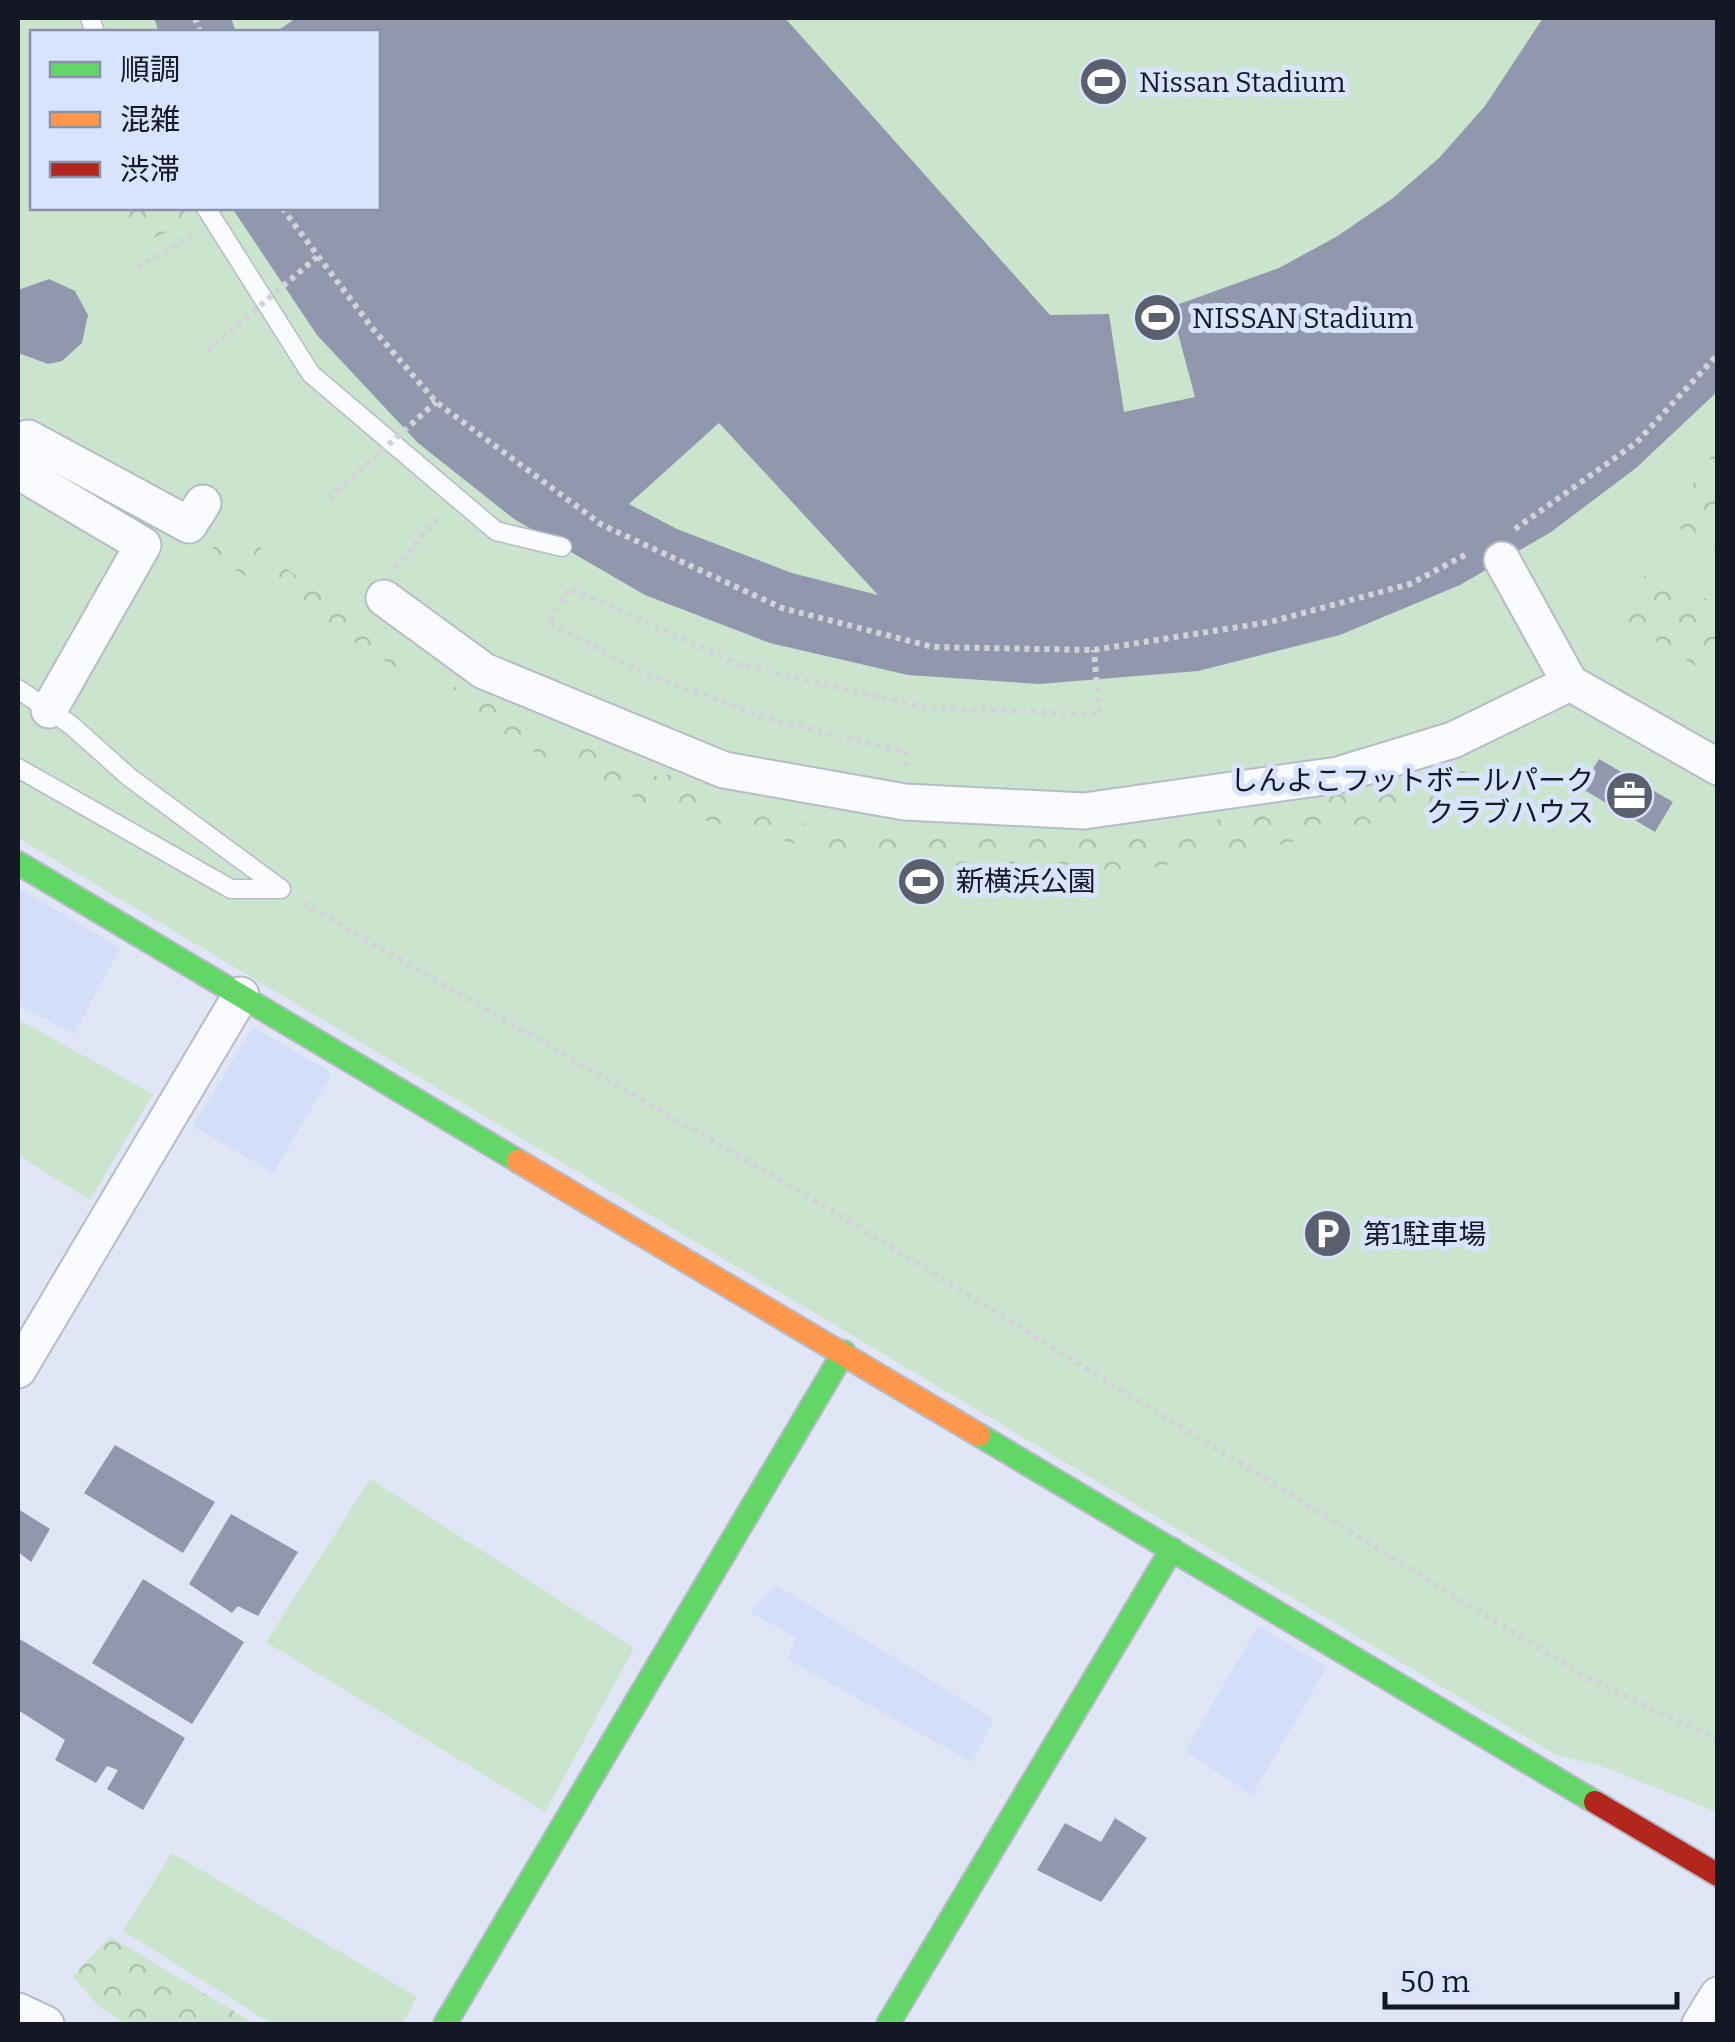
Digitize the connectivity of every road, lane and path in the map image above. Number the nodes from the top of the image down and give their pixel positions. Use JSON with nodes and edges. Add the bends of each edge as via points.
{"nodes":[{"id":1,"x":283,"y":210,"type":"edge"},
{"id":2,"x":210,"y":214,"type":"edge"},
{"id":3,"x":317,"y":257,"type":"junction"},
{"id":4,"x":138,"y":268,"type":"dead end"},
{"id":5,"x":207,"y":351,"type":"dead end"},
{"id":6,"x":1718,"y":354,"type":"edge"},
{"id":7,"x":436,"y":402,"type":"junction"},
{"id":8,"x":18,"y":456,"type":"edge"},
{"id":9,"x":18,"y":471,"type":"edge"},
{"id":10,"x":329,"y":498,"type":"dead end"},
{"id":11,"x":455,"y":498,"type":"junction"},
{"id":12,"x":196,"y":514,"type":"dead end"},
{"id":13,"x":1498,"y":546,"type":"junction"},
{"id":14,"x":562,"y":547,"type":"dead end"},
{"id":15,"x":389,"y":584,"type":"joint"},
{"id":16,"x":1094,"y":650,"type":"junction"},
{"id":17,"x":1570,"y":683,"type":"junction"},
{"id":18,"x":18,"y":689,"type":"edge"},
{"id":19,"x":49,"y":710,"type":"junction"},
{"id":20,"x":1718,"y":767,"type":"edge"},
{"id":21,"x":18,"y":768,"type":"edge"},
{"id":22,"x":905,"y":802,"type":"junction"},
{"id":23,"x":18,"y":863,"type":"edge"},
{"id":24,"x":281,"y":890,"type":"junction"},
{"id":25,"x":241,"y":996,"type":"junction"},
{"id":26,"x":844,"y":1352,"type":"junction"},
{"id":27,"x":18,"y":1370,"type":"edge"},
{"id":28,"x":1172,"y":1549,"type":"junction"},
{"id":29,"x":1718,"y":1740,"type":"edge"},
{"id":30,"x":1718,"y":1875,"type":"edge"},
{"id":31,"x":1718,"y":1995,"type":"edge"},
{"id":32,"x":18,"y":2011,"type":"edge"},
{"id":33,"x":46,"y":2024,"type":"edge"},
{"id":34,"x":444,"y":2024,"type":"edge"},
{"id":35,"x":888,"y":2024,"type":"edge"},
{"id":36,"x":1700,"y":2024,"type":"edge"}],
"edges":[{"from":1,"to":3,"type":"path"},
{"from":2,"to":4,"type":"path"},
{"from":2,"to":11,"type":"lane","via":[[311,374]]},
{"from":3,"to":5,"type":"path","bridge":true},
{"from":3,"to":7,"type":"path"},
{"from":6,"to":13,"type":"path","via":[[1636,443]]},
{"from":7,"to":10,"type":"path","bridge":true},
{"from":7,"to":16,"type":"path","via":[[602,525],[782,608],[933,647]]},
{"from":8,"to":12,"type":"street","via":[[28,438]]},
{"from":9,"to":19,"type":"street","via":[[143,545]]},
{"from":11,"to":14,"type":"lane","via":[[496,531]]},
{"from":11,"to":15,"type":"path"},
{"from":13,"to":16,"type":"path","via":[[1410,584],[1305,612]]},
{"from":13,"to":17,"type":"street"},
{"from":15,"to":22,"type":"street","via":[[484,671],[724,770]]},
{"from":16,"to":22,"type":"path","via":[[1100,714],[928,708],[738,664],[570,588],[548,622],[643,672],[734,706],[906,752]]},
{"from":17,"to":20,"type":"street"},
{"from":17,"to":22,"type":"street","via":[[1453,740],[1338,775],[1084,810]]},
{"from":18,"to":19,"type":"lane"},
{"from":19,"to":24,"type":"lane"},
{"from":21,"to":24,"type":"lane","via":[[231,890]]},
{"from":23,"to":25,"type":"street"},
{"from":24,"to":29,"type":"path","via":[[808,1196],[1587,1678]]},
{"from":25,"to":26,"type":"street"},
{"from":25,"to":27,"type":"street"},
{"from":26,"to":28,"type":"street"},
{"from":26,"to":34,"type":"street"},
{"from":28,"to":30,"type":"street"},
{"from":28,"to":35,"type":"street"},
{"from":31,"to":36,"type":"street"},
{"from":32,"to":33,"type":"street"}]}
